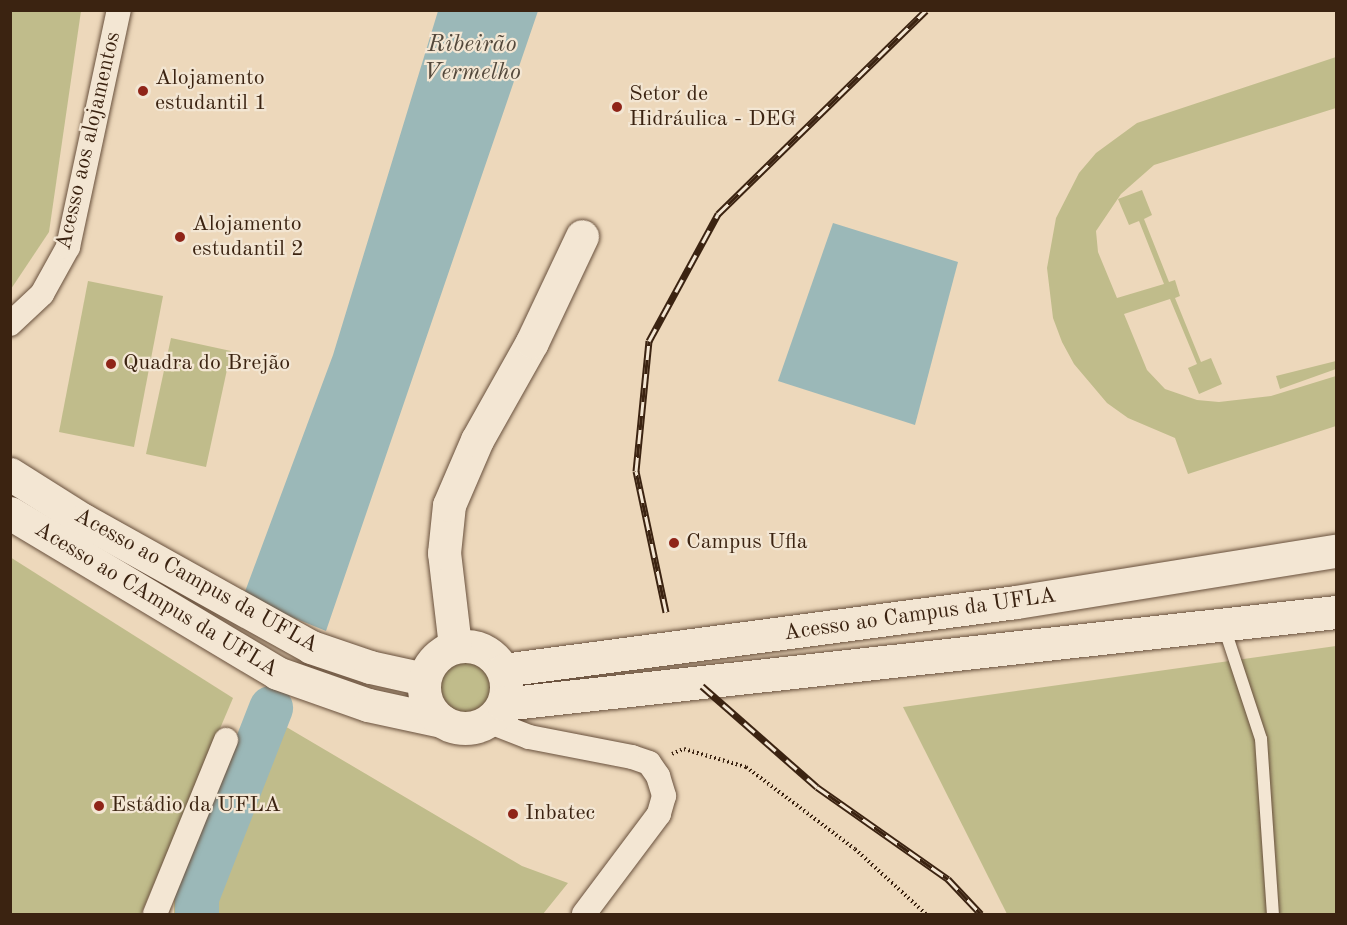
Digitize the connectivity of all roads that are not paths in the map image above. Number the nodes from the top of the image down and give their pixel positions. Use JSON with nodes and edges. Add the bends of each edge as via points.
{"nodes":[{"id":1,"x":119,"y":10,"type":"edge"},
{"id":2,"x":582,"y":236,"type":"dead end"},
{"id":3,"x":10,"y":324,"type":"edge"},
{"id":4,"x":10,"y":474,"type":"edge"},
{"id":5,"x":10,"y":513,"type":"edge"},
{"id":6,"x":1336,"y":552,"type":"edge"},
{"id":7,"x":1336,"y":612,"type":"edge"},
{"id":8,"x":1223,"y":626,"type":"junction"},
{"id":9,"x":455,"y":646,"type":"junction"},
{"id":10,"x":503,"y":670,"type":"junction"},
{"id":11,"x":424,"y":679,"type":"junction"},
{"id":12,"x":496,"y":712,"type":"junction"},
{"id":13,"x":442,"y":721,"type":"junction"},
{"id":14,"x":226,"y":740,"type":"dead end"},
{"id":15,"x":155,"y":915,"type":"edge"},
{"id":16,"x":584,"y":915,"type":"edge"},
{"id":17,"x":1273,"y":915,"type":"edge"}],
"edges":[{"from":1,"to":3,"type":"street","name":"Acesso aos alojamentos","via":[[68,247],[42,294]]},
{"from":2,"to":9,"type":"street","via":[[532,342],[477,440],[449,506],[444,553]]},
{"from":4,"to":11,"type":"street","name":"Acesso ao Campus da UFLA","via":[[225,602],[311,647],[370,667]]},
{"from":5,"to":13,"type":"street","name":"Acesso ao CAmpus da UFLA","via":[[278,674],[368,705]]},
{"from":6,"to":10,"type":"street","name":"Acesso ao Campus da UFLA","via":[[1016,602]]},
{"from":7,"to":8,"type":"street","name":"Acesso ao Campus da UFLA"},
{"from":8,"to":12,"type":"street","name":"Acesso ao Campus da UFLA"},
{"from":8,"to":17,"type":"lane","via":[[1261,739]]},
{"from":9,"to":10,"type":"street","via":[[483,649]]},
{"from":9,"to":11,"type":"street","via":[[435,658]]},
{"from":10,"to":12,"type":"street","via":[[506,692]]},
{"from":11,"to":13,"type":"street","via":[[427,703]]},
{"from":12,"to":13,"type":"street","name":"Acesso ao CAmpus da UFLA","via":[[465,728]]},
{"from":12,"to":16,"type":"street","via":[[529,737],[606,749],[649,763],[663,786],[659,814]]},
{"from":14,"to":15,"type":"street"}]}
